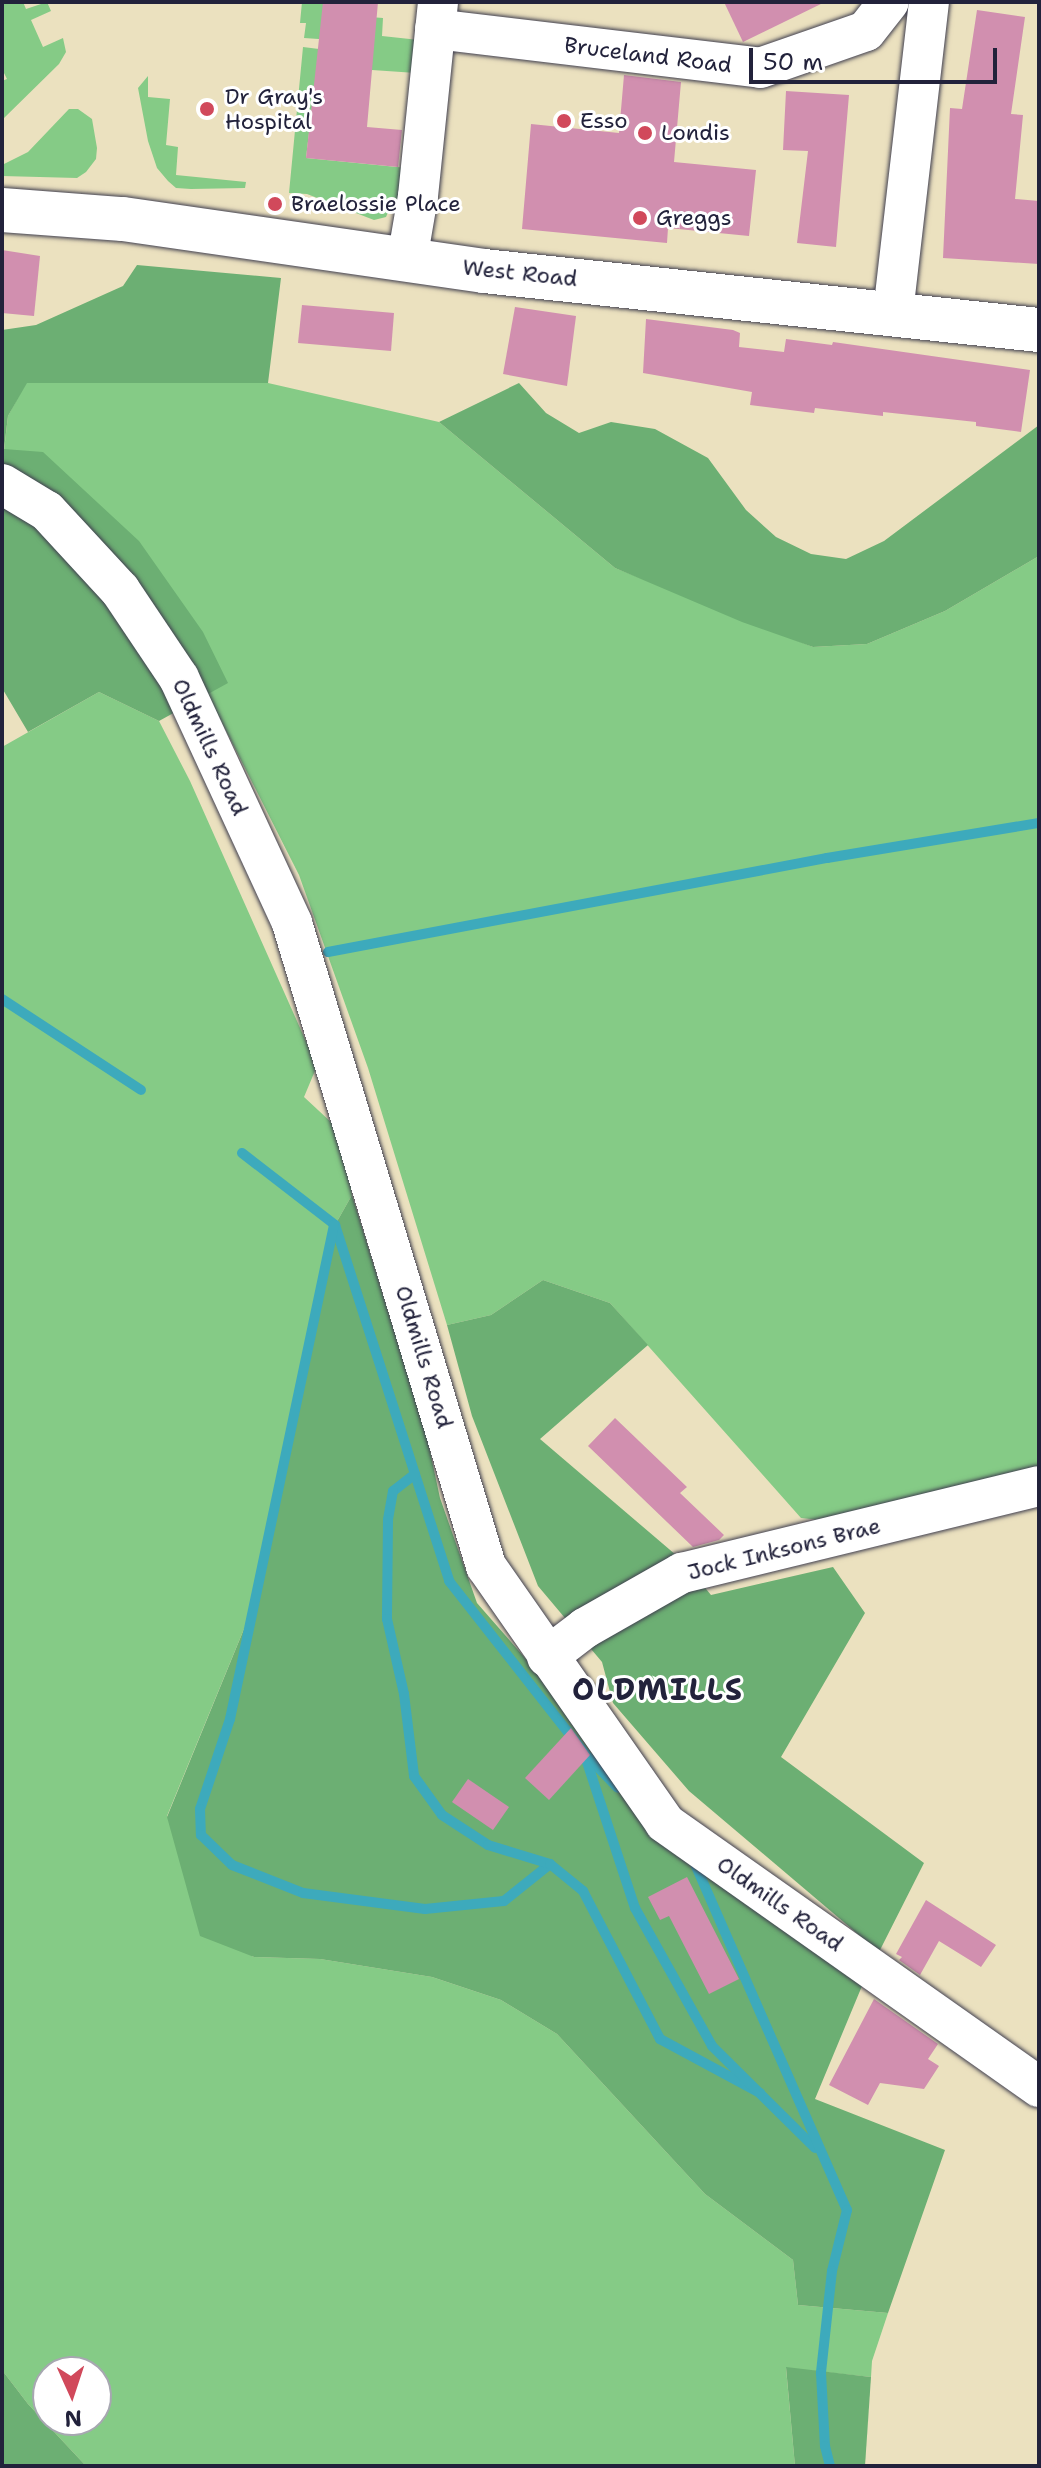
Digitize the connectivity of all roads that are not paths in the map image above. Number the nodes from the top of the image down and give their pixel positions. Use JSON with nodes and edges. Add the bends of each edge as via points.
{"nodes":[{"id":1,"x":889,"y":2,"type":"edge"},
{"id":2,"x":929,"y":2,"type":"edge"},
{"id":3,"x":437,"y":16,"type":"edge"},
{"id":4,"x":2,"y":210,"type":"edge"},
{"id":5,"x":407,"y":260,"type":"junction"},
{"id":6,"x":893,"y":313,"type":"junction"},
{"id":7,"x":1039,"y":330,"type":"edge"},
{"id":8,"x":2,"y":484,"type":"edge"},
{"id":9,"x":1039,"y":1486,"type":"edge"},
{"id":10,"x":547,"y":1657,"type":"junction"},
{"id":11,"x":1039,"y":2087,"type":"edge"}],
"edges":[{"from":1,"to":3,"type":"street","name":"Bruceland Road","via":[[866,31],[760,68]]},
{"from":2,"to":6,"type":"street"},
{"from":3,"to":5,"type":"street","name":"Bruceland Road"},
{"from":4,"to":5,"type":"highway","name":"West Road","via":[[123,219]]},
{"from":5,"to":6,"type":"highway","name":"West Road"},
{"from":6,"to":7,"type":"highway","name":"West Road"},
{"from":8,"to":10,"type":"street","name":"Oldmills Road","via":[[47,511],[120,590],[179,678],[292,923],[486,1566]]},
{"from":9,"to":10,"type":"street","name":"Jock Inksons Brae","via":[[682,1573],[585,1628]]},
{"from":10,"to":11,"type":"street","name":"Oldmills Road","via":[[665,1823]]}]}
